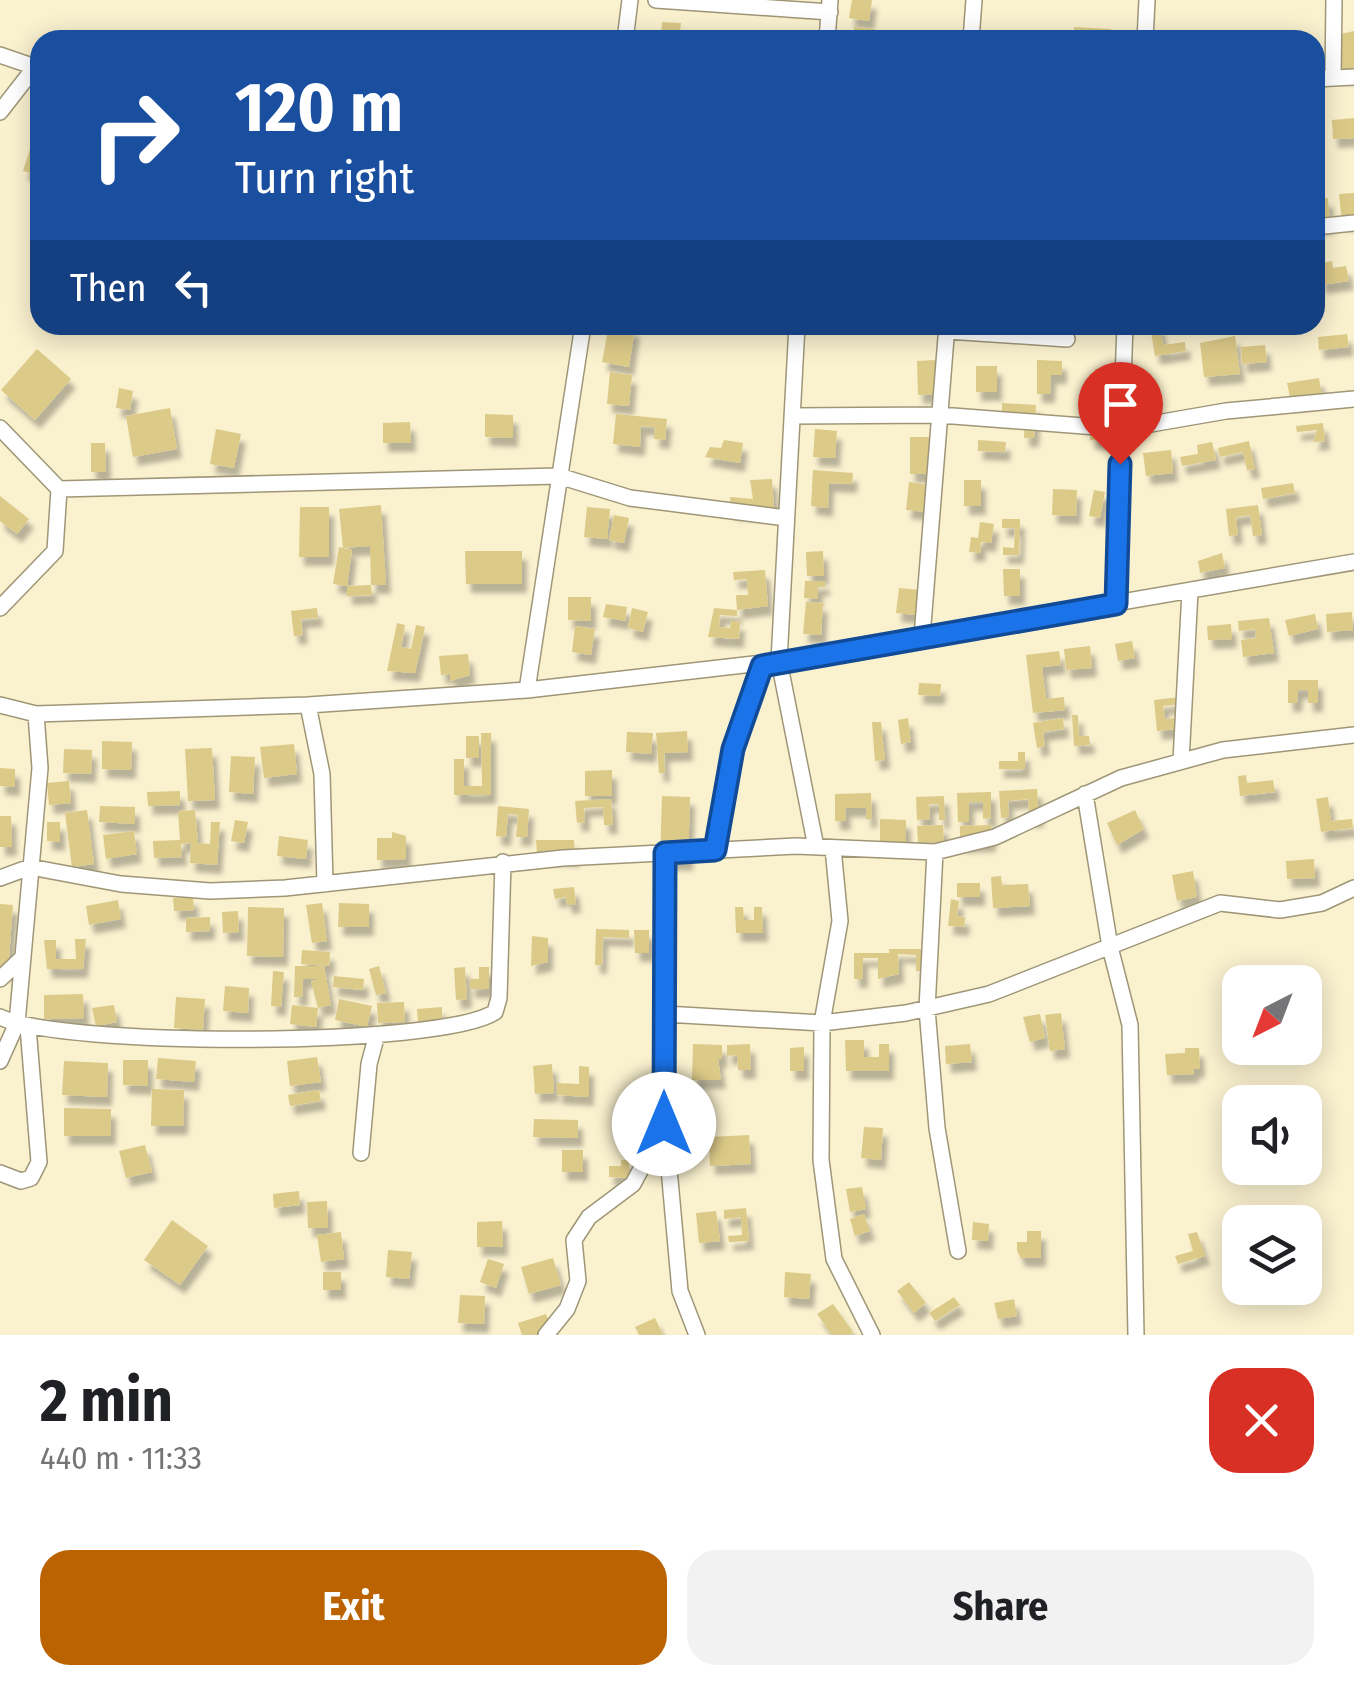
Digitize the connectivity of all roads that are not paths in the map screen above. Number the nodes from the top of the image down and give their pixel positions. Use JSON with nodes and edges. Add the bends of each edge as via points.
{"nodes":[{"id":1,"x":630,"y":0,"type":"edge"},
{"id":2,"x":656,"y":0,"type":"edge"},
{"id":3,"x":974,"y":0,"type":"edge"},
{"id":4,"x":1148,"y":0,"type":"edge"},
{"id":5,"x":1334,"y":0,"type":"edge"},
{"id":6,"x":830,"y":6,"type":"edge"},
{"id":7,"x":626,"y":30,"type":"edge"},
{"id":8,"x":972,"y":30,"type":"edge"},
{"id":9,"x":1146,"y":30,"type":"edge"},
{"id":10,"x":0,"y":56,"type":"edge"},
{"id":11,"x":30,"y":65,"type":"edge"},
{"id":12,"x":1333,"y":76,"type":"junction"},
{"id":13,"x":30,"y":77,"type":"edge"},
{"id":14,"x":1325,"y":77,"type":"edge"},
{"id":15,"x":1354,"y":77,"type":"edge"},
{"id":16,"x":0,"y":112,"type":"edge"},
{"id":17,"x":1354,"y":223,"type":"edge"},
{"id":18,"x":1325,"y":226,"type":"edge"},
{"id":19,"x":581,"y":335,"type":"edge"},
{"id":20,"x":796,"y":335,"type":"edge"},
{"id":21,"x":946,"y":335,"type":"edge"},
{"id":22,"x":1031,"y":335,"type":"edge"},
{"id":23,"x":1125,"y":335,"type":"edge"},
{"id":24,"x":1067,"y":338,"type":"dead end"},
{"id":25,"x":1354,"y":399,"type":"edge"},
{"id":26,"x":940,"y":415,"type":"junction"},
{"id":27,"x":792,"y":416,"type":"junction"},
{"id":28,"x":0,"y":428,"type":"edge"},
{"id":29,"x":1122,"y":428,"type":"junction"},
{"id":30,"x":560,"y":476,"type":"junction"},
{"id":31,"x":59,"y":489,"type":"junction"},
{"id":32,"x":786,"y":518,"type":"junction"},
{"id":33,"x":1354,"y":562,"type":"edge"},
{"id":34,"x":1190,"y":591,"type":"junction"},
{"id":35,"x":1116,"y":604,"type":"junction"},
{"id":36,"x":0,"y":608,"type":"edge"},
{"id":37,"x":922,"y":637,"type":"junction"},
{"id":38,"x":779,"y":662,"type":"junction"},
{"id":39,"x":762,"y":666,"type":"junction"},
{"id":40,"x":527,"y":690,"type":"junction"},
{"id":41,"x":0,"y":705,"type":"edge"},
{"id":42,"x":308,"y":705,"type":"junction"},
{"id":43,"x":36,"y":714,"type":"junction"},
{"id":44,"x":1354,"y":735,"type":"edge"},
{"id":45,"x":1181,"y":761,"type":"junction"},
{"id":46,"x":1086,"y":794,"type":"junction"},
{"id":47,"x":825,"y":847,"type":"junction"},
{"id":48,"x":715,"y":850,"type":"junction"},
{"id":49,"x":935,"y":852,"type":"junction"},
{"id":50,"x":665,"y":853,"type":"junction"},
{"id":51,"x":503,"y":862,"type":"junction"},
{"id":52,"x":30,"y":867,"type":"junction"},
{"id":53,"x":0,"y":878,"type":"edge"},
{"id":54,"x":326,"y":884,"type":"junction"},
{"id":55,"x":1354,"y":888,"type":"edge"},
{"id":56,"x":1110,"y":946,"type":"junction"},
{"id":57,"x":20,"y":960,"type":"junction"},
{"id":58,"x":0,"y":980,"type":"edge"},
{"id":59,"x":926,"y":1008,"type":"junction"},
{"id":60,"x":665,"y":1014,"type":"junction"},
{"id":61,"x":0,"y":1017,"type":"edge"},
{"id":62,"x":822,"y":1023,"type":"junction"},
{"id":63,"x":22,"y":1025,"type":"junction"},
{"id":64,"x":376,"y":1038,"type":"junction"},
{"id":65,"x":0,"y":1061,"type":"edge"},
{"id":66,"x":664,"y":1124,"type":"junction"},
{"id":67,"x":361,"y":1153,"type":"dead end"},
{"id":68,"x":0,"y":1173,"type":"edge"},
{"id":69,"x":958,"y":1251,"type":"dead end"},
{"id":70,"x":546,"y":1335,"type":"edge"},
{"id":71,"x":697,"y":1335,"type":"edge"},
{"id":72,"x":872,"y":1335,"type":"edge"},
{"id":73,"x":1136,"y":1335,"type":"edge"}],
"edges":[{"from":1,"to":7,"type":"street"},
{"from":2,"to":6,"type":"street"},
{"from":3,"to":8,"type":"street"},
{"from":4,"to":9,"type":"street"},
{"from":5,"to":12,"type":"street"},
{"from":10,"to":11,"type":"street"},
{"from":12,"to":14,"type":"street"},
{"from":12,"to":15,"type":"street"},
{"from":13,"to":16,"type":"street"},
{"from":17,"to":18,"type":"street"},
{"from":19,"to":30,"type":"street"},
{"from":20,"to":27,"type":"street"},
{"from":21,"to":26,"type":"street"},
{"from":22,"to":24,"type":"street"},
{"from":23,"to":29,"type":"street"},
{"from":25,"to":29,"type":"street"},
{"from":26,"to":27,"type":"street"},
{"from":26,"to":29,"type":"street"},
{"from":26,"to":37,"type":"street"},
{"from":27,"to":32,"type":"street"},
{"from":28,"to":31,"type":"street"},
{"from":29,"to":35,"type":"street"},
{"from":30,"to":31,"type":"street"},
{"from":30,"to":32,"type":"street","via":[[630,498]]},
{"from":30,"to":40,"type":"street"},
{"from":31,"to":36,"type":"street","via":[[55,551]]},
{"from":32,"to":38,"type":"street"},
{"from":33,"to":34,"type":"street"},
{"from":34,"to":35,"type":"street"},
{"from":34,"to":45,"type":"street"},
{"from":35,"to":37,"type":"street"},
{"from":37,"to":38,"type":"street"},
{"from":38,"to":39,"type":"street"},
{"from":38,"to":47,"type":"street"},
{"from":39,"to":40,"type":"street"},
{"from":39,"to":48,"type":"street","via":[[733,749]]},
{"from":40,"to":42,"type":"street"},
{"from":41,"to":43,"type":"street"},
{"from":42,"to":43,"type":"street"},
{"from":42,"to":54,"type":"street","via":[[322,774]]},
{"from":43,"to":52,"type":"street","via":[[40,768]]},
{"from":44,"to":45,"type":"street"},
{"from":45,"to":46,"type":"street"},
{"from":46,"to":49,"type":"street","via":[[996,837]]},
{"from":46,"to":56,"type":"street"},
{"from":47,"to":48,"type":"street"},
{"from":47,"to":49,"type":"street"},
{"from":47,"to":62,"type":"street","via":[[840,921]]},
{"from":48,"to":50,"type":"street"},
{"from":49,"to":59,"type":"street"},
{"from":50,"to":51,"type":"street"},
{"from":50,"to":60,"type":"street"},
{"from":51,"to":54,"type":"street"},
{"from":51,"to":64,"type":"street","via":[[496,1012],[481,1022]]},
{"from":52,"to":53,"type":"street"},
{"from":52,"to":54,"type":"street","via":[[210,891]]},
{"from":52,"to":57,"type":"street"},
{"from":55,"to":56,"type":"street","via":[[1322,904],[1280,910],[1220,904]]},
{"from":56,"to":59,"type":"street","via":[[989,994]]},
{"from":56,"to":73,"type":"street","via":[[1130,1025]]},
{"from":57,"to":58,"type":"street"},
{"from":57,"to":63,"type":"street"},
{"from":59,"to":62,"type":"street"},
{"from":59,"to":69,"type":"street"},
{"from":60,"to":62,"type":"street"},
{"from":60,"to":66,"type":"street"},
{"from":61,"to":63,"type":"street"},
{"from":62,"to":72,"type":"street","via":[[821,1160],[834,1259]]},
{"from":63,"to":64,"type":"street","via":[[91,1035]]},
{"from":63,"to":65,"type":"street"},
{"from":63,"to":68,"type":"street","via":[[39,1162],[32,1178],[21,1182]]},
{"from":64,"to":67,"type":"street"},
{"from":66,"to":70,"type":"street","via":[[633,1184],[589,1216],[574,1240],[578,1281]]},
{"from":66,"to":71,"type":"street","via":[[680,1291]]}]}
